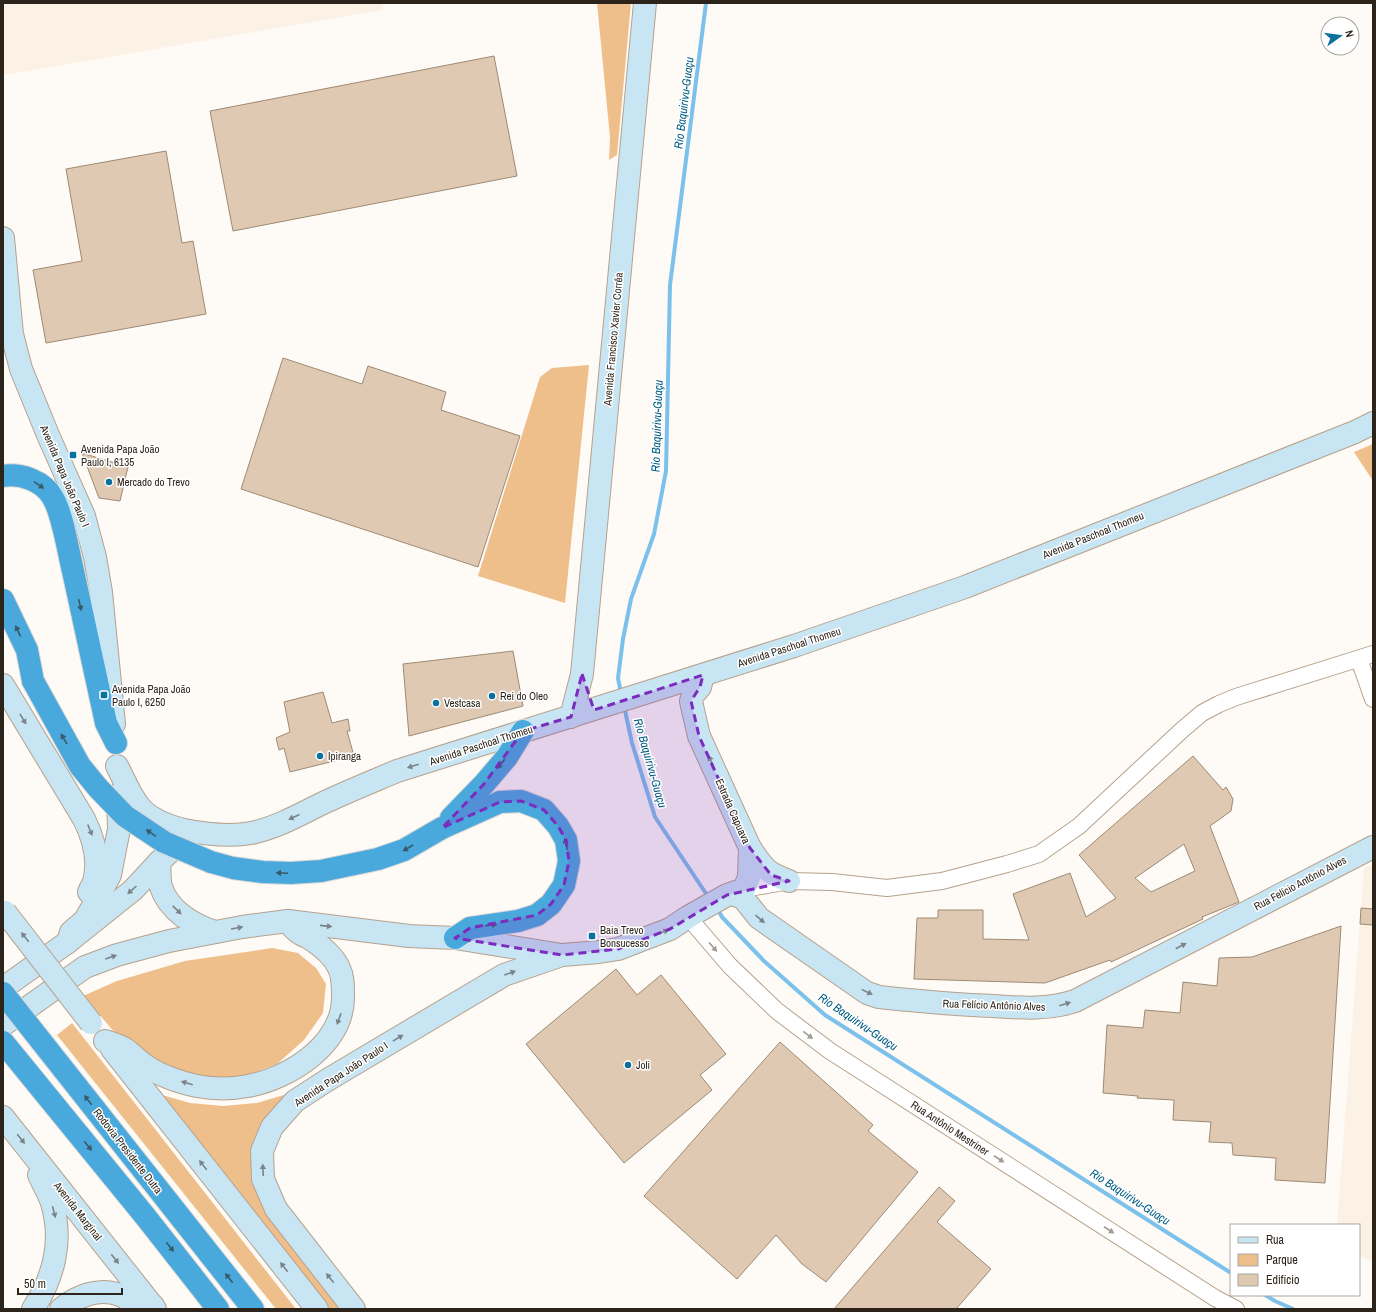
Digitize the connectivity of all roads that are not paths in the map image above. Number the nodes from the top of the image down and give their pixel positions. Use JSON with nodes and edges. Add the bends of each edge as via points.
{"nodes":[{"id":1,"x":645,"y":3,"type":"edge"},
{"id":2,"x":3,"y":238,"type":"edge"},
{"id":3,"x":1373,"y":423,"type":"edge"},
{"id":4,"x":3,"y":476,"type":"edge"},
{"id":5,"x":3,"y":600,"type":"edge"},
{"id":6,"x":3,"y":637,"type":"edge"},
{"id":7,"x":1366,"y":656,"type":"edge"},
{"id":8,"x":582,"y":674,"type":"junction"},
{"id":9,"x":703,"y":675,"type":"junction"},
{"id":10,"x":33,"y":681,"type":"junction"},
{"id":11,"x":3,"y":686,"type":"edge"},
{"id":12,"x":649,"y":692,"type":"junction"},
{"id":13,"x":1373,"y":699,"type":"edge"},
{"id":14,"x":602,"y":707,"type":"junction"},
{"id":15,"x":571,"y":717,"type":"junction"},
{"id":16,"x":523,"y":731,"type":"junction"},
{"id":17,"x":699,"y":736,"type":"junction"},
{"id":18,"x":116,"y":743,"type":"junction"},
{"id":19,"x":117,"y":766,"type":"junction"},
{"id":20,"x":442,"y":828,"type":"junction"},
{"id":21,"x":196,"y":832,"type":"junction"},
{"id":22,"x":1373,"y":846,"type":"edge"},
{"id":23,"x":750,"y":848,"type":"junction"},
{"id":24,"x":159,"y":862,"type":"junction"},
{"id":25,"x":789,"y":881,"type":"junction"},
{"id":26,"x":735,"y":892,"type":"junction"},
{"id":27,"x":4,"y":910,"type":"edge"},
{"id":28,"x":695,"y":913,"type":"junction"},
{"id":29,"x":85,"y":920,"type":"junction"},
{"id":30,"x":288,"y":921,"type":"junction"},
{"id":31,"x":215,"y":932,"type":"junction"},
{"id":32,"x":455,"y":938,"type":"junction"},
{"id":33,"x":68,"y":942,"type":"junction"},
{"id":34,"x":562,"y":955,"type":"junction"},
{"id":35,"x":3,"y":988,"type":"edge"},
{"id":36,"x":3,"y":993,"type":"edge"},
{"id":37,"x":3,"y":1026,"type":"edge"},
{"id":38,"x":105,"y":1041,"type":"junction"},
{"id":39,"x":3,"y":1042,"type":"edge"},
{"id":40,"x":3,"y":1117,"type":"edge"},
{"id":41,"x":39,"y":1162,"type":"junction"},
{"id":42,"x":154,"y":1308,"type":"edge"},
{"id":43,"x":33,"y":1309,"type":"edge"},
{"id":44,"x":61,"y":1309,"type":"edge"},
{"id":45,"x":218,"y":1309,"type":"edge"},
{"id":46,"x":253,"y":1309,"type":"edge"},
{"id":47,"x":317,"y":1309,"type":"edge"},
{"id":48,"x":354,"y":1309,"type":"edge"},
{"id":49,"x":1236,"y":1309,"type":"edge"}],
"edges":[{"from":1,"to":8,"type":"main road","name":"Avenida Francisco Xavier Corrêa"},
{"from":2,"to":18,"type":"main road","name":"Avenida Papa João Paulo I","via":[[12,334],[21,369],[84,516],[95,557],[102,599]]},
{"from":3,"to":9,"type":"main road","name":"Avenida Paschoal Thomeu","via":[[965,587]]},
{"from":4,"to":18,"type":"highway","one_way":true,"via":[[26,478],[40,484],[53,497],[60,517],[106,723]]},
{"from":10,"to":5,"type":"highway","one_way":true,"via":[[27,650]]},
{"from":6,"to":10,"type":"highway"},
{"from":7,"to":13,"type":"street"},
{"from":7,"to":25,"type":"street","via":[[1236,697],[1202,713],[1079,826],[1038,854],[942,881],[888,888],[832,882]]},
{"from":8,"to":14,"type":"main road","name":"Avenida Francisco Xavier Corrêa","via":[[586,693]]},
{"from":8,"to":15,"type":"main road","name":"Avenida Francisco Xavier Corrêa"},
{"from":9,"to":12,"type":"main road","name":"Avenida Paschoal Thomeu"},
{"from":9,"to":17,"type":"main road","name":"Estrada Capuava","via":[[700,688],[691,701]]},
{"from":20,"to":10,"type":"highway","one_way":true,"bridge":true,"via":[[404,850],[378,859],[321,871],[291,874],[263,872],[211,862],[164,842],[125,816],[80,766]]},
{"from":11,"to":29,"type":"main road","one_way":true,"via":[[92,833],[95,879],[85,902]]},
{"from":12,"to":14,"type":"main road","name":"Avenida Paschoal Thomeu"},
{"from":12,"to":17,"type":"main road","name":"Estrada Capuava","via":[[679,703],[691,728]]},
{"from":14,"to":15,"type":"main road","name":"Avenida Paschoal Thomeu"},
{"from":15,"to":16,"type":"main road","name":"Avenida Paschoal Thomeu"},
{"from":16,"to":20,"type":"highway","one_way":true,"via":[[507,757]]},
{"from":16,"to":21,"type":"main road","name":"Avenida Paschoal Thomeu","one_way":true,"via":[[397,771],[275,826],[250,833],[226,835]]},
{"from":23,"to":17,"type":"main road","name":"Estrada Capuava","one_way":true},
{"from":18,"to":19,"type":"main road","name":"Avenida Papa João Paulo I"},
{"from":19,"to":21,"type":"main road","name":"Avenida Papa João Paulo I","via":[[133,797],[145,812],[160,822]]},
{"from":19,"to":29,"type":"main road","name":"Avenida Papa João Paulo I","via":[[119,829],[110,875]]},
{"from":32,"to":20,"type":"highway","one_way":true,"via":[[470,928],[537,916],[551,904],[564,885],[569,861],[566,840],[558,826],[544,810],[521,801],[500,802]]},
{"from":21,"to":24,"type":"main road","via":[[179,843]]},
{"from":26,"to":22,"type":"main road","name":"Rua Felício Antônio Alves","one_way":true,"via":[[743,898],[758,918],[867,993],[879,997],[957,1005],[1043,1008],[1075,1001]]},
{"from":23,"to":25,"type":"main road","via":[[762,866],[772,875]]},
{"from":23,"to":26,"type":"main road","name":"Estrada Capuava","via":[[749,877]]},
{"from":24,"to":31,"type":"main road","one_way":true,"via":[[161,886],[166,899],[187,919]]},
{"from":24,"to":33,"type":"main road","one_way":true,"via":[[133,890]]},
{"from":25,"to":26,"type":"street"},
{"from":26,"to":28,"type":"main road"},
{"from":38,"to":27,"type":"main road","one_way":true,"bridge":true},
{"from":34,"to":28,"type":"main road","one_way":true,"via":[[618,948],[670,929]]},
{"from":28,"to":49,"type":"street","name":"Rua Antônio Mestriner","one_way":true,"via":[[730,966],[777,1011],[830,1051],[1214,1298]]},
{"from":29,"to":33,"type":"main road","name":"Avenida Papa João Paulo I","via":[[71,932]]},
{"from":31,"to":30,"type":"main road","one_way":true},
{"from":30,"to":32,"type":"main road","one_way":true,"via":[[409,936]]},
{"from":30,"to":38,"type":"main road","one_way":true,"via":[[298,932],[318,944],[331,956],[339,968],[343,981],[344,1004],[339,1022],[328,1040],[311,1057],[272,1078],[249,1086],[196,1086],[175,1080],[147,1066],[124,1048]]},
{"from":37,"to":31,"type":"main road","one_way":true,"via":[[85,967],[146,947]]},
{"from":32,"to":34,"type":"main road"},
{"from":33,"to":35,"type":"main road"},
{"from":48,"to":34,"type":"main road","name":"Avenida Papa João Paulo I","one_way":true,"via":[[276,1209],[263,1180],[262,1151],[272,1127],[295,1101],[504,975]]},
{"from":46,"to":36,"type":"highway","name":"Rodovia Presidente Dutra","one_way":true,"bridge":true},
{"from":47,"to":38,"type":"main road","one_way":true},
{"from":39,"to":45,"type":"highway","one_way":true},
{"from":40,"to":41,"type":"main road","name":"Avenida Marginal","one_way":true},
{"from":41,"to":42,"type":"main road","name":"Avenida Marginal","one_way":true},
{"from":41,"to":43,"type":"main road","one_way":true,"via":[[39,1174],[51,1201],[57,1233],[56,1254],[50,1275],[43,1294]]},
{"from":42,"to":44,"type":"main road","via":[[139,1305],[119,1294],[104,1292],[85,1294]]}]}
